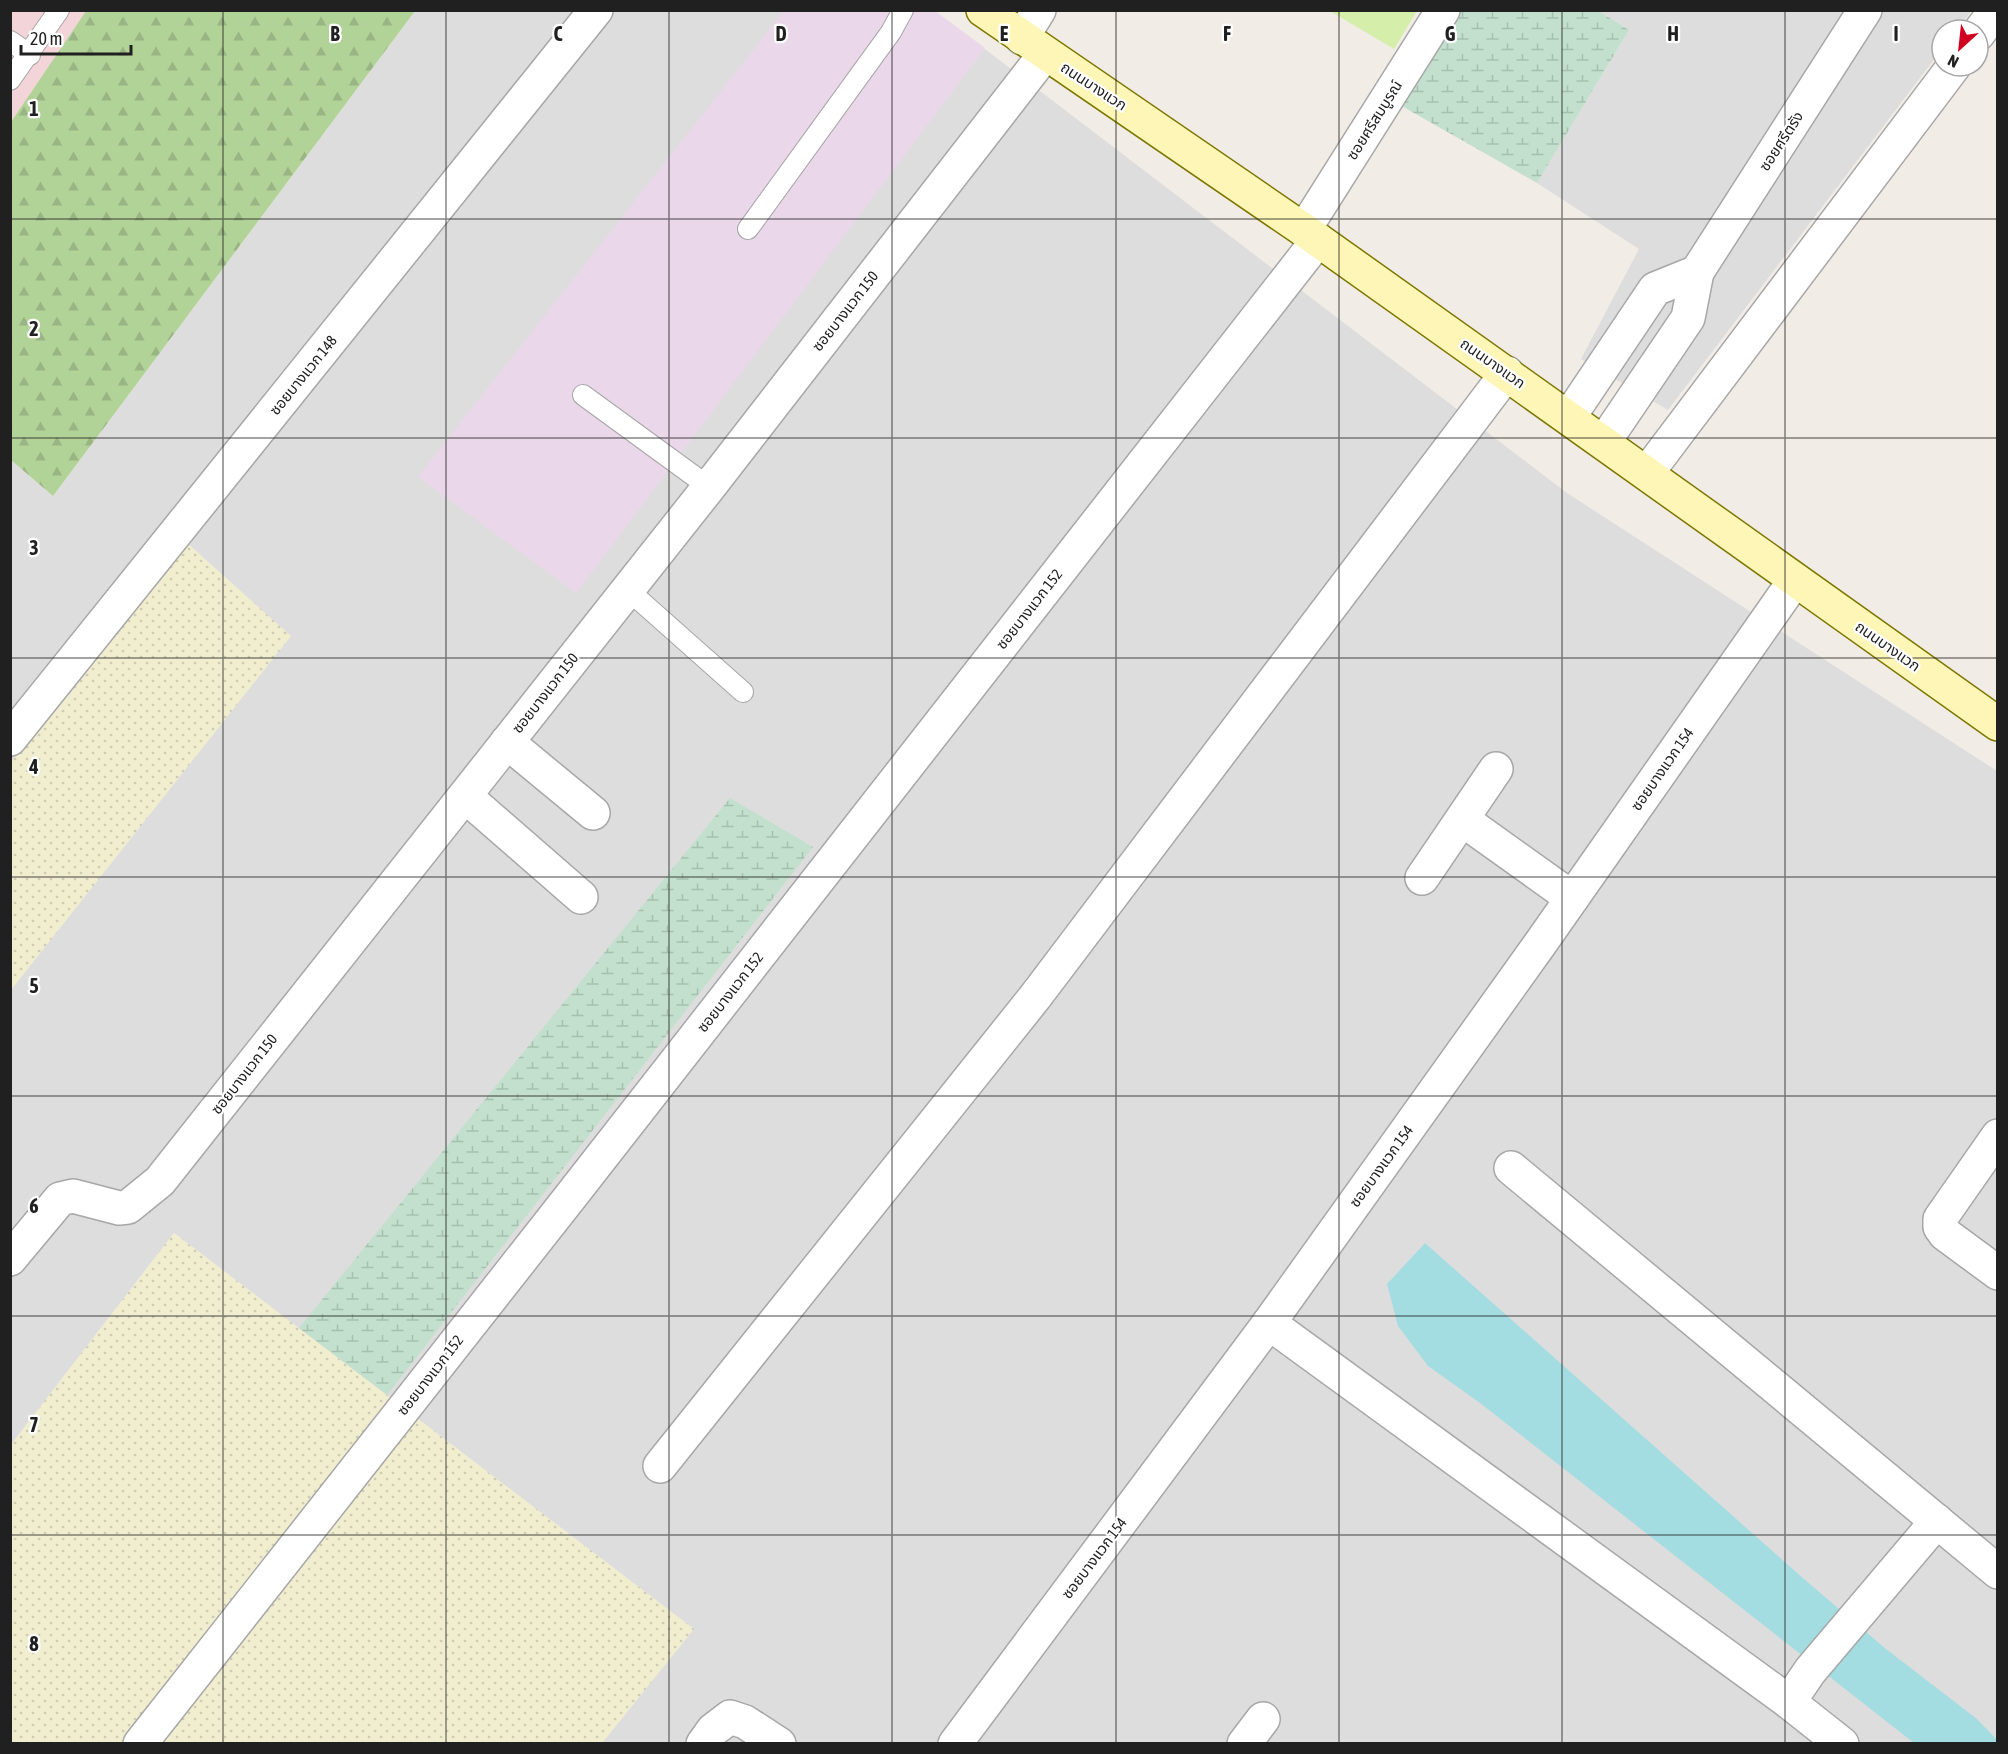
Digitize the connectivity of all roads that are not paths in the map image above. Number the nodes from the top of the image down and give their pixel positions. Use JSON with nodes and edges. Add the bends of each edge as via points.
{"nodes":[{"id":1,"x":59,"y":10,"type":"edge"},
{"id":2,"x":596,"y":10,"type":"edge"},
{"id":3,"x":903,"y":10,"type":"edge"},
{"id":4,"x":983,"y":10,"type":"edge"},
{"id":5,"x":1039,"y":10,"type":"edge"},
{"id":6,"x":1443,"y":10,"type":"edge"},
{"id":7,"x":1865,"y":10,"type":"edge"},
{"id":8,"x":10,"y":41,"type":"edge"},
{"id":9,"x":1033,"y":46,"type":"junction"},
{"id":10,"x":30,"y":55,"type":"junction"},
{"id":11,"x":1945,"y":78,"type":"edge"},
{"id":12,"x":10,"y":80,"type":"edge"},
{"id":13,"x":748,"y":230,"type":"dead end"},
{"id":14,"x":1311,"y":235,"type":"junction"},
{"id":15,"x":1697,"y":272,"type":"junction"},
{"id":16,"x":1507,"y":373,"type":"junction"},
{"id":17,"x":583,"y":395,"type":"dead end"},
{"id":18,"x":1569,"y":417,"type":"junction"},
{"id":19,"x":1604,"y":442,"type":"junction"},
{"id":20,"x":1647,"y":473,"type":"junction"},
{"id":21,"x":708,"y":487,"type":"junction"},
{"id":22,"x":1795,"y":580,"type":"junction"},
{"id":23,"x":627,"y":589,"type":"junction"},
{"id":24,"x":743,"y":692,"type":"dead end"},
{"id":25,"x":1998,"y":724,"type":"edge"},
{"id":26,"x":10,"y":739,"type":"edge"},
{"id":27,"x":507,"y":742,"type":"junction"},
{"id":28,"x":1496,"y":769,"type":"dead end"},
{"id":29,"x":465,"y":796,"type":"junction"},
{"id":30,"x":593,"y":813,"type":"dead end"},
{"id":31,"x":1462,"y":820,"type":"junction"},
{"id":32,"x":1422,"y":879,"type":"dead end"},
{"id":33,"x":581,"y":897,"type":"dead end"},
{"id":34,"x":1572,"y":898,"type":"junction"},
{"id":35,"x":1998,"y":1136,"type":"edge"},
{"id":36,"x":1511,"y":1168,"type":"dead end"},
{"id":37,"x":10,"y":1259,"type":"edge"},
{"id":38,"x":1998,"y":1273,"type":"edge"},
{"id":39,"x":1269,"y":1323,"type":"junction"},
{"id":40,"x":660,"y":1466,"type":"dead end"},
{"id":41,"x":1937,"y":1521,"type":"junction"},
{"id":42,"x":1998,"y":1572,"type":"edge"},
{"id":43,"x":1789,"y":1702,"type":"junction"},
{"id":44,"x":141,"y":1743,"type":"edge"},
{"id":45,"x":703,"y":1743,"type":"edge"},
{"id":46,"x":778,"y":1743,"type":"edge"},
{"id":47,"x":955,"y":1743,"type":"edge"},
{"id":48,"x":1842,"y":1743,"type":"edge"}],
"edges":[{"from":1,"to":10,"type":"lane"},
{"from":2,"to":26,"type":"street","name":"ซอยบางแวก 148"},
{"from":3,"to":13,"type":"lane"},
{"from":4,"to":9,"type":"main road","name":"ถนนบางแวก"},
{"from":5,"to":9,"type":"street","name":"ซอยบางแวก 150"},
{"from":6,"to":14,"type":"street","name":"ซอยศรีสมบูรณ์"},
{"from":7,"to":15,"type":"street","name":"ซอยศรีตรัง"},
{"from":8,"to":10,"type":"lane"},
{"from":9,"to":14,"type":"main road","name":"ถนนบางแวก"},
{"from":9,"to":21,"type":"street","name":"ซอยบางแวก 150"},
{"from":10,"to":12,"type":"lane"},
{"from":11,"to":20,"type":"street"},
{"from":14,"to":16,"type":"main road","name":"ถนนบางแวก"},
{"from":14,"to":44,"type":"street","name":"ซอยบางแวก 152","via":[[578,1187]]},
{"from":15,"to":18,"type":"street","via":[[1655,289]]},
{"from":15,"to":19,"type":"street","name":"ซอยศรีตรัง","via":[[1688,318]]},
{"from":16,"to":18,"type":"main road","name":"ถนนบางแวก"},
{"from":16,"to":40,"type":"street","via":[[1035,997]]},
{"from":17,"to":21,"type":"lane"},
{"from":18,"to":19,"type":"main road","name":"ถนนบางแวก"},
{"from":19,"to":20,"type":"main road","name":"ถนนบางแวก"},
{"from":20,"to":22,"type":"main road","name":"ถนนบางแวก"},
{"from":21,"to":23,"type":"street","name":"ซอยบางแวก 150"},
{"from":22,"to":25,"type":"main road","name":"ถนนบางแวก"},
{"from":22,"to":34,"type":"street","name":"ซอยบางแวก 154"},
{"from":23,"to":24,"type":"lane"},
{"from":23,"to":27,"type":"street","name":"ซอยบางแวก 150"},
{"from":27,"to":29,"type":"street","name":"ซอยบางแวก 150"},
{"from":27,"to":30,"type":"street"},
{"from":28,"to":31,"type":"street"},
{"from":29,"to":33,"type":"street"},
{"from":29,"to":37,"type":"street","name":"ซอยบางแวก 150","via":[[160,1181],[128,1207],[72,1196],[60,1199]]},
{"from":31,"to":32,"type":"street"},
{"from":31,"to":34,"type":"street"},
{"from":34,"to":39,"type":"street","name":"ซอยบางแวก 154"},
{"from":35,"to":38,"type":"street","via":[[1940,1219],[1940,1227]]},
{"from":36,"to":41,"type":"street"},
{"from":39,"to":43,"type":"street"},
{"from":39,"to":47,"type":"street","name":"ซอยบางแวก 154"},
{"from":41,"to":42,"type":"street"},
{"from":41,"to":43,"type":"street","via":[[1810,1671]]},
{"from":43,"to":48,"type":"street"},
{"from":45,"to":46,"type":"street","via":[[730,1717]]}]}
